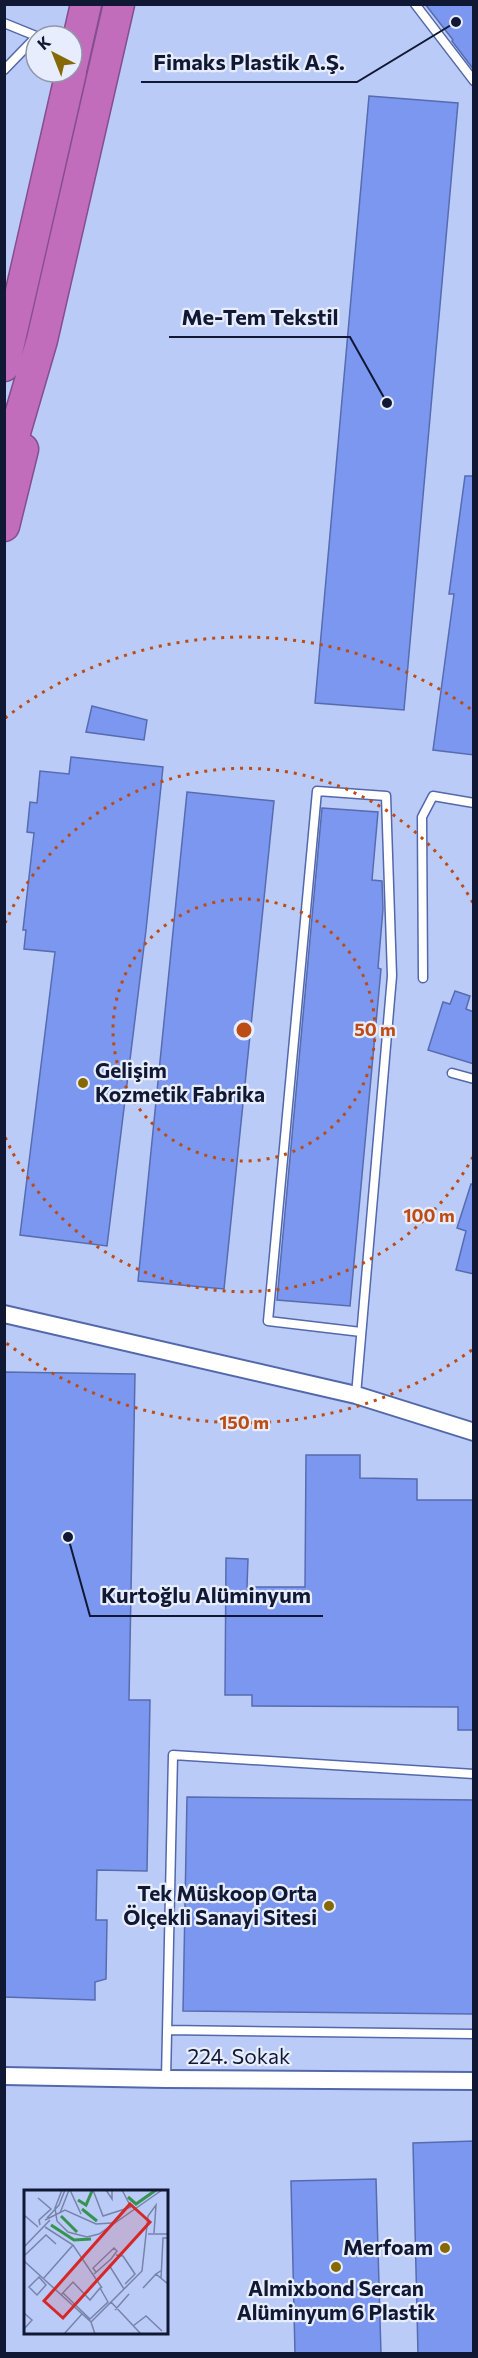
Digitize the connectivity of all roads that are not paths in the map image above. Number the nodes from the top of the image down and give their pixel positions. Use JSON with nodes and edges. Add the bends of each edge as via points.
{"nodes":[{"id":1,"x":86,"y":4,"type":"edge"},
{"id":2,"x":119,"y":4,"type":"edge"},
{"id":3,"x":415,"y":4,"type":"edge"},
{"id":4,"x":4,"y":23,"type":"edge"},
{"id":5,"x":81,"y":24,"type":"edge"},
{"id":6,"x":24,"y":32,"type":"edge"},
{"id":7,"x":24,"y":49,"type":"edge"},
{"id":8,"x":107,"y":57,"type":"junction"},
{"id":9,"x":84,"y":58,"type":"edge"},
{"id":10,"x":4,"y":70,"type":"edge"},
{"id":11,"x":474,"y":81,"type":"edge"},
{"id":12,"x":66,"y":84,"type":"edge"},
{"id":13,"x":42,"y":340,"type":"junction"},
{"id":14,"x":4,"y":366,"type":"edge"},
{"id":15,"x":4,"y":470,"type":"edge"},
{"id":16,"x":4,"y":526,"type":"edge"},
{"id":17,"x":474,"y":803,"type":"edge"},
{"id":18,"x":423,"y":978,"type":"dead end"},
{"id":19,"x":452,"y":1073,"type":"dead end"},
{"id":20,"x":474,"y":1079,"type":"edge"},
{"id":21,"x":4,"y":1314,"type":"edge"},
{"id":22,"x":362,"y":1332,"type":"junction"},
{"id":23,"x":356,"y":1395,"type":"junction"},
{"id":24,"x":474,"y":1432,"type":"edge"},
{"id":25,"x":474,"y":1774,"type":"edge"},
{"id":26,"x":167,"y":2030,"type":"junction"},
{"id":27,"x":474,"y":2034,"type":"edge"},
{"id":28,"x":4,"y":2076,"type":"edge"},
{"id":29,"x":166,"y":2079,"type":"junction"},
{"id":30,"x":474,"y":2081,"type":"edge"}],
"edges":[{"from":1,"to":5,"type":"highway"},
{"from":2,"to":8,"type":"highway"},
{"from":3,"to":11,"type":"lane"},
{"from":4,"to":6,"type":"lane"},
{"from":7,"to":10,"type":"lane"},
{"from":8,"to":9,"type":"highway"},
{"from":8,"to":13,"type":"highway"},
{"from":12,"to":14,"type":"highway"},
{"from":13,"to":15,"type":"highway"},
{"from":13,"to":16,"type":"highway","via":[[25,439]]},
{"from":17,"to":18,"type":"lane","via":[[433,795],[422,817]]},
{"from":19,"to":20,"type":"lane"},
{"from":21,"to":23,"type":"street"},
{"from":22,"to":22,"type":"lane","via":[[392,976],[386,796],[317,791],[268,1321]]},
{"from":22,"to":23,"type":"lane"},
{"from":23,"to":24,"type":"street"},
{"from":25,"to":26,"type":"lane","via":[[172,1755]]},
{"from":26,"to":27,"type":"lane"},
{"from":26,"to":29,"type":"lane"},
{"from":28,"to":29,"type":"street","name":"224. Sokak"},
{"from":29,"to":30,"type":"street","name":"224. Sokak"}]}
